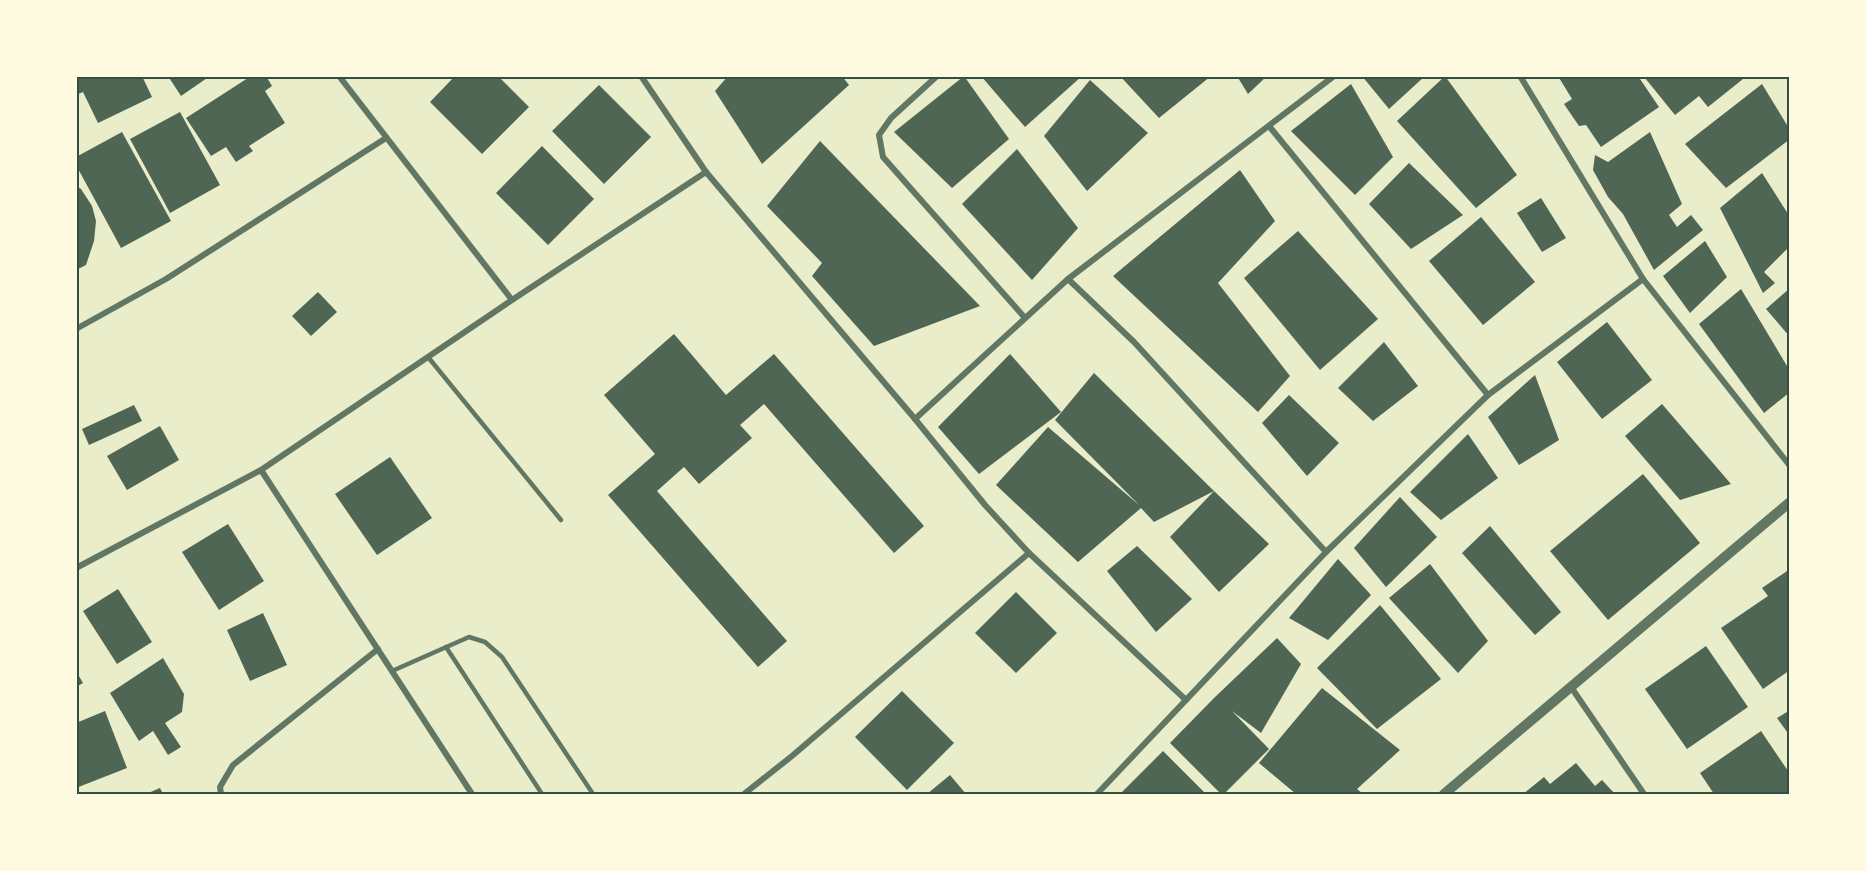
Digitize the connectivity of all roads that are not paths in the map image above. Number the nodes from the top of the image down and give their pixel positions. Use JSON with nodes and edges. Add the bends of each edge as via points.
{"nodes":[{"id":1,"x":339,"y":76,"type":"edge"},
{"id":2,"x":640,"y":76,"type":"edge"},
{"id":3,"x":937,"y":76,"type":"edge"},
{"id":4,"x":1334,"y":76,"type":"edge"},
{"id":5,"x":1520,"y":76,"type":"edge"},
{"id":6,"x":1269,"y":126,"type":"junction"},
{"id":7,"x":386,"y":138,"type":"junction"},
{"id":8,"x":706,"y":172,"type":"junction"},
{"id":9,"x":1068,"y":279,"type":"junction"},
{"id":10,"x":1643,"y":279,"type":"junction"},
{"id":11,"x":512,"y":300,"type":"junction"},
{"id":12,"x":1025,"y":318,"type":"junction"},
{"id":13,"x":76,"y":329,"type":"edge"},
{"id":14,"x":428,"y":357,"type":"junction"},
{"id":15,"x":1488,"y":395,"type":"junction"},
{"id":16,"x":915,"y":419,"type":"junction"},
{"id":17,"x":1790,"y":466,"type":"edge"},
{"id":18,"x":261,"y":470,"type":"junction"},
{"id":19,"x":1790,"y":502,"type":"edge"},
{"id":20,"x":561,"y":520,"type":"dead end"},
{"id":21,"x":1326,"y":552,"type":"junction"},
{"id":22,"x":1029,"y":553,"type":"junction"},
{"id":23,"x":76,"y":568,"type":"edge"},
{"id":24,"x":446,"y":647,"type":"junction"},
{"id":25,"x":378,"y":649,"type":"junction"},
{"id":26,"x":392,"y":671,"type":"junction"},
{"id":27,"x":1571,"y":687,"type":"junction"},
{"id":28,"x":1186,"y":700,"type":"junction"},
{"id":29,"x":221,"y":795,"type":"edge"},
{"id":30,"x":472,"y":795,"type":"edge"},
{"id":31,"x":542,"y":795,"type":"edge"},
{"id":32,"x":593,"y":795,"type":"edge"},
{"id":33,"x":744,"y":795,"type":"edge"},
{"id":34,"x":1097,"y":795,"type":"edge"},
{"id":35,"x":1444,"y":795,"type":"edge"},
{"id":36,"x":1644,"y":795,"type":"edge"}],
"edges":[{"from":1,"to":7,"type":"street"},
{"from":2,"to":8,"type":"street"},
{"from":3,"to":12,"type":"street","via":[[891,118],[879,135],[883,157]]},
{"from":4,"to":6,"type":"street"},
{"from":5,"to":10,"type":"street"},
{"from":6,"to":9,"type":"street"},
{"from":6,"to":15,"type":"street"},
{"from":7,"to":11,"type":"street"},
{"from":7,"to":13,"type":"street","via":[[166,279]]},
{"from":8,"to":11,"type":"street"},
{"from":8,"to":16,"type":"street"},
{"from":9,"to":12,"type":"street"},
{"from":9,"to":21,"type":"street","via":[[1143,351]]},
{"from":10,"to":15,"type":"street"},
{"from":10,"to":17,"type":"street"},
{"from":11,"to":14,"type":"street"},
{"from":12,"to":16,"type":"street"},
{"from":14,"to":18,"type":"street"},
{"from":14,"to":20,"type":"lane"},
{"from":15,"to":21,"type":"street"},
{"from":16,"to":22,"type":"street"},
{"from":18,"to":23,"type":"street"},
{"from":18,"to":25,"type":"street"},
{"from":19,"to":27,"type":"street"},
{"from":21,"to":28,"type":"street"},
{"from":22,"to":28,"type":"street"},
{"from":22,"to":33,"type":"street"},
{"from":24,"to":26,"type":"lane"},
{"from":24,"to":31,"type":"lane"},
{"from":24,"to":32,"type":"lane","via":[[469,637],[485,642],[502,657]]},
{"from":25,"to":26,"type":"street"},
{"from":25,"to":29,"type":"street","via":[[233,765],[220,787]]},
{"from":26,"to":30,"type":"street"},
{"from":27,"to":35,"type":"street"},
{"from":27,"to":36,"type":"street"},
{"from":28,"to":34,"type":"street"}]}
